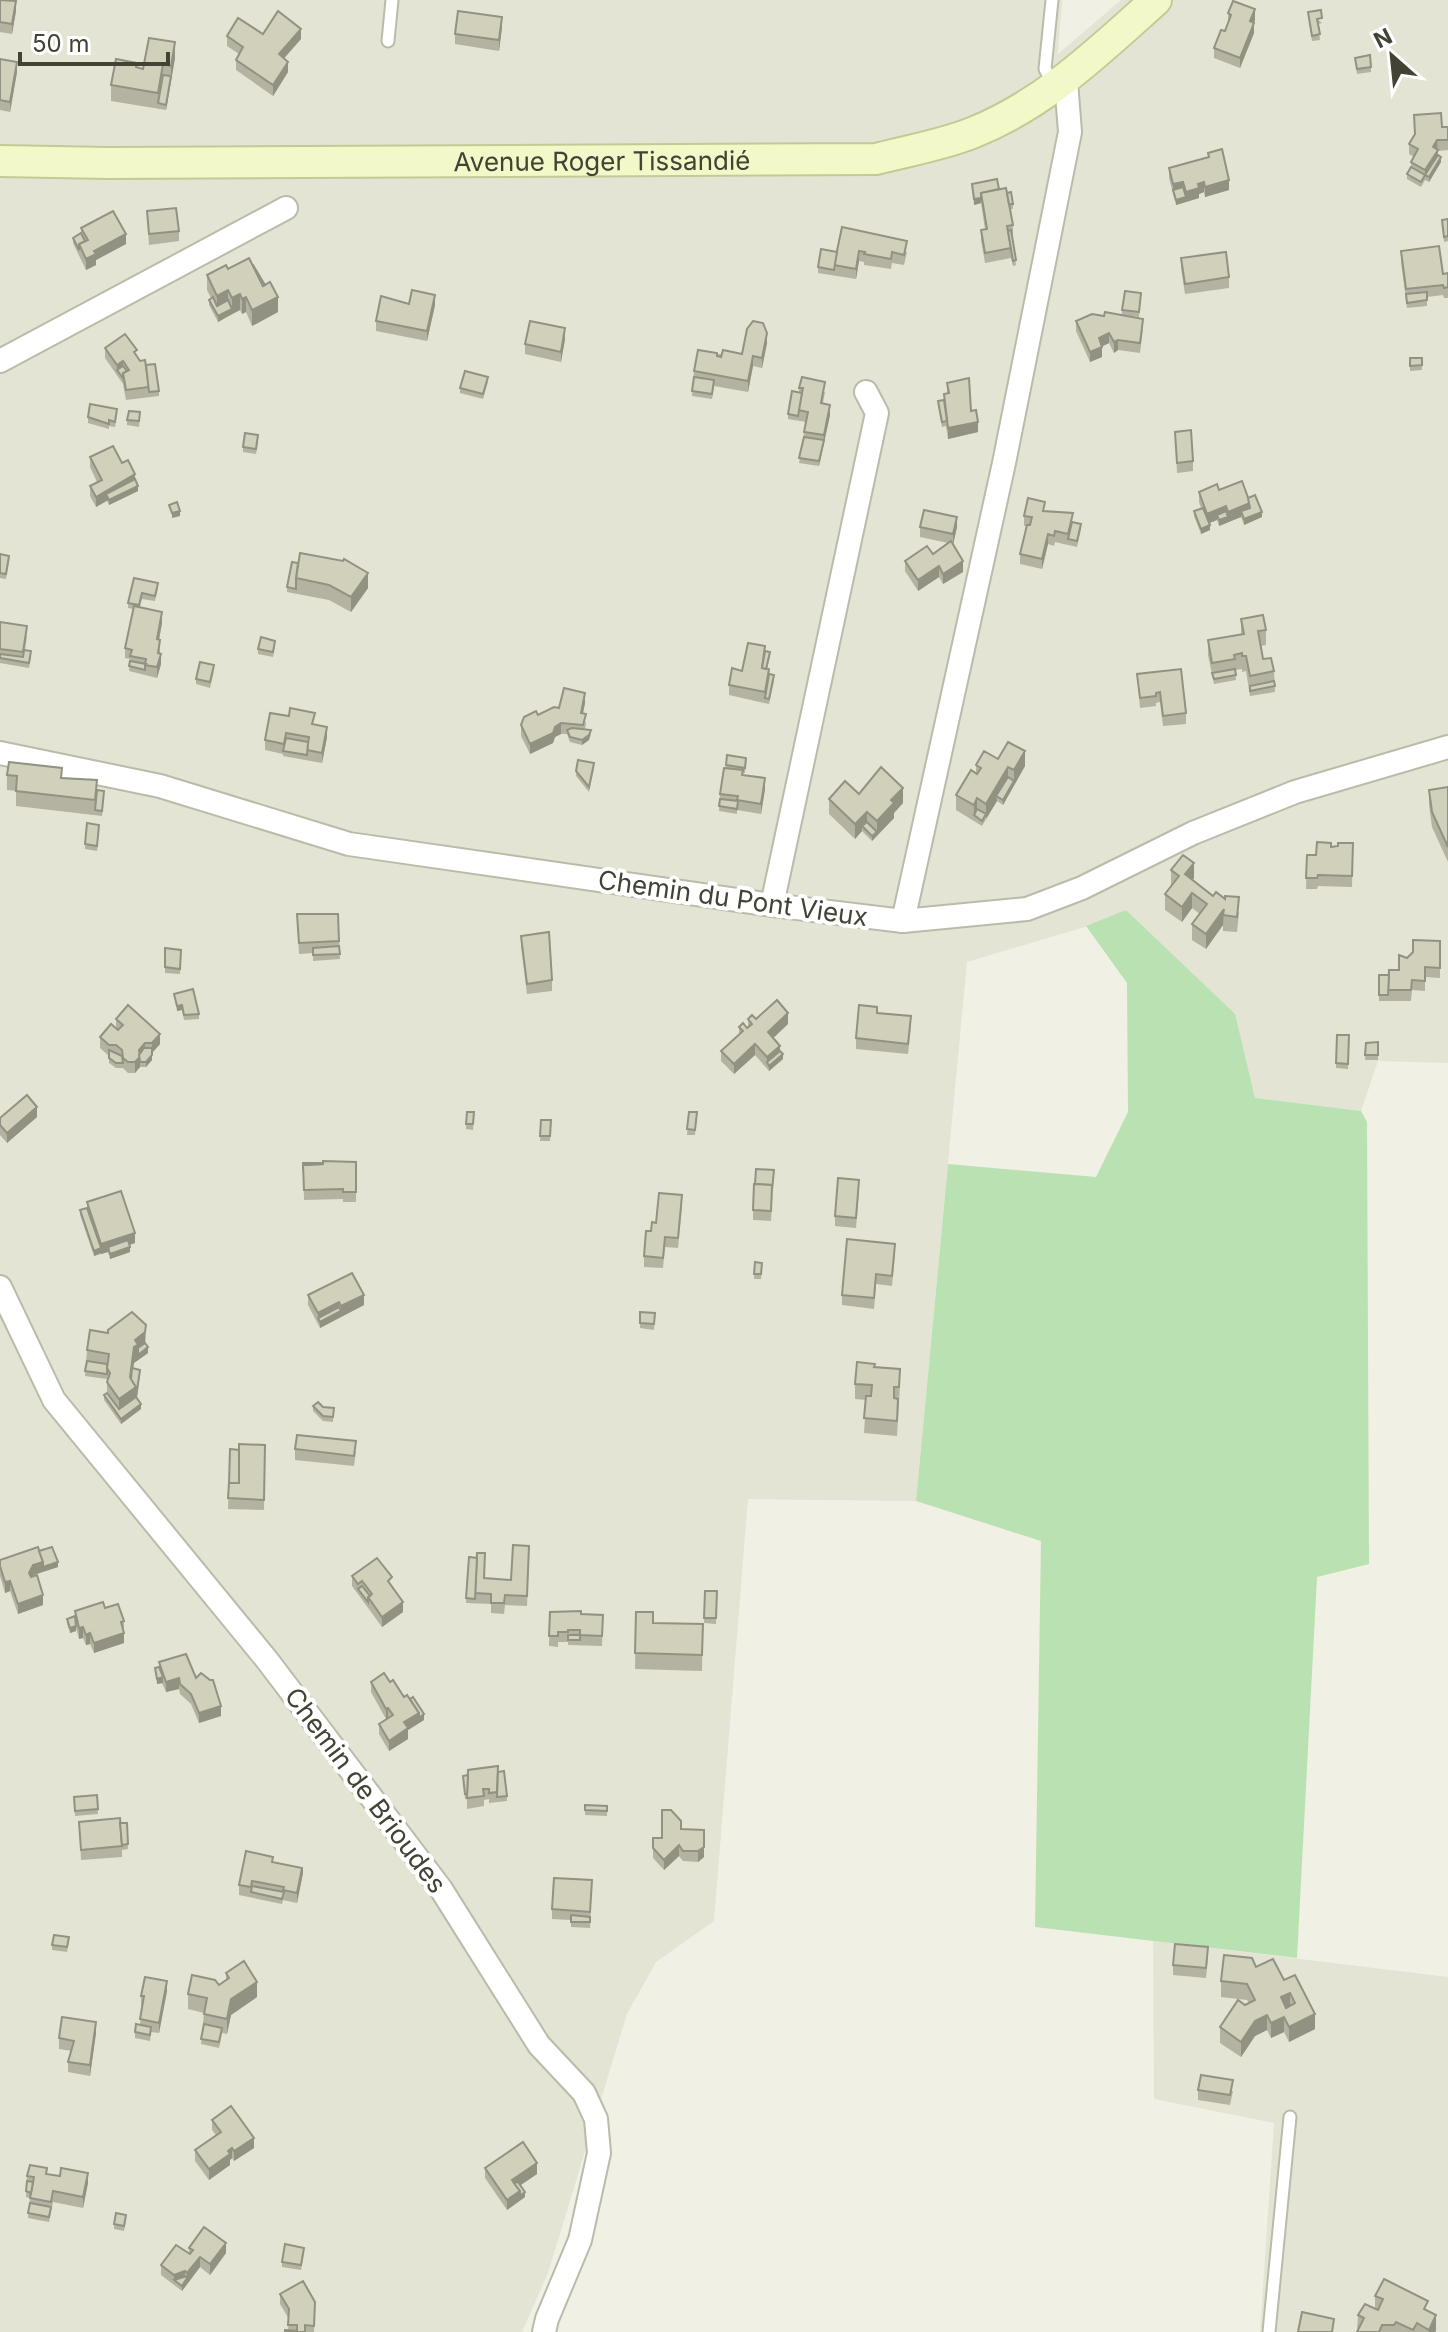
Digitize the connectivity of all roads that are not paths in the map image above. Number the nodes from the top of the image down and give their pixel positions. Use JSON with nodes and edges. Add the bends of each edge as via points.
{"nodes":[{"id":1,"x":392,"y":0,"type":"edge"},
{"id":2,"x":1052,"y":0,"type":"edge"},
{"id":3,"x":1156,"y":0,"type":"edge"},
{"id":4,"x":388,"y":41,"type":"dead end"},
{"id":5,"x":1060,"y":84,"type":"junction"},
{"id":6,"x":0,"y":161,"type":"edge"},
{"id":7,"x":286,"y":208,"type":"dead end"},
{"id":8,"x":0,"y":361,"type":"edge"},
{"id":9,"x":866,"y":392,"type":"dead end"},
{"id":10,"x":1448,"y":747,"type":"edge"},
{"id":11,"x":0,"y":753,"type":"edge"},
{"id":12,"x":772,"y":905,"type":"junction"},
{"id":13,"x":903,"y":921,"type":"junction"},
{"id":14,"x":0,"y":1287,"type":"edge"},
{"id":15,"x":1290,"y":2117,"type":"dead end"},
{"id":16,"x":544,"y":2332,"type":"edge"},
{"id":17,"x":1269,"y":2332,"type":"edge"}],
"edges":[{"from":1,"to":4,"type":"lane"},
{"from":2,"to":5,"type":"lane","via":[[1045,69]]},
{"from":3,"to":5,"type":"main road","name":"Avenue Roger Tissandié"},
{"from":5,"to":6,"type":"main road","name":"Avenue Roger Tissandié","via":[[971,134],[876,159]]},
{"from":5,"to":13,"type":"street","via":[[1070,132]]},
{"from":7,"to":8,"type":"street"},
{"from":9,"to":12,"type":"street","via":[[877,413]]},
{"from":10,"to":13,"type":"street","name":"Chemin du Pont Vieux","via":[[1295,792],[1027,909]]},
{"from":11,"to":12,"type":"street","name":"Chemin du Pont Vieux","via":[[160,786],[349,844]]},
{"from":12,"to":13,"type":"street","name":"Chemin du Pont Vieux"},
{"from":14,"to":16,"type":"street","name":"Chemin de Brioudes","via":[[54,1400],[267,1660],[441,1889],[539,2045],[584,2093],[596,2119],[599,2153],[580,2240]]},
{"from":15,"to":17,"type":"lane"}]}
